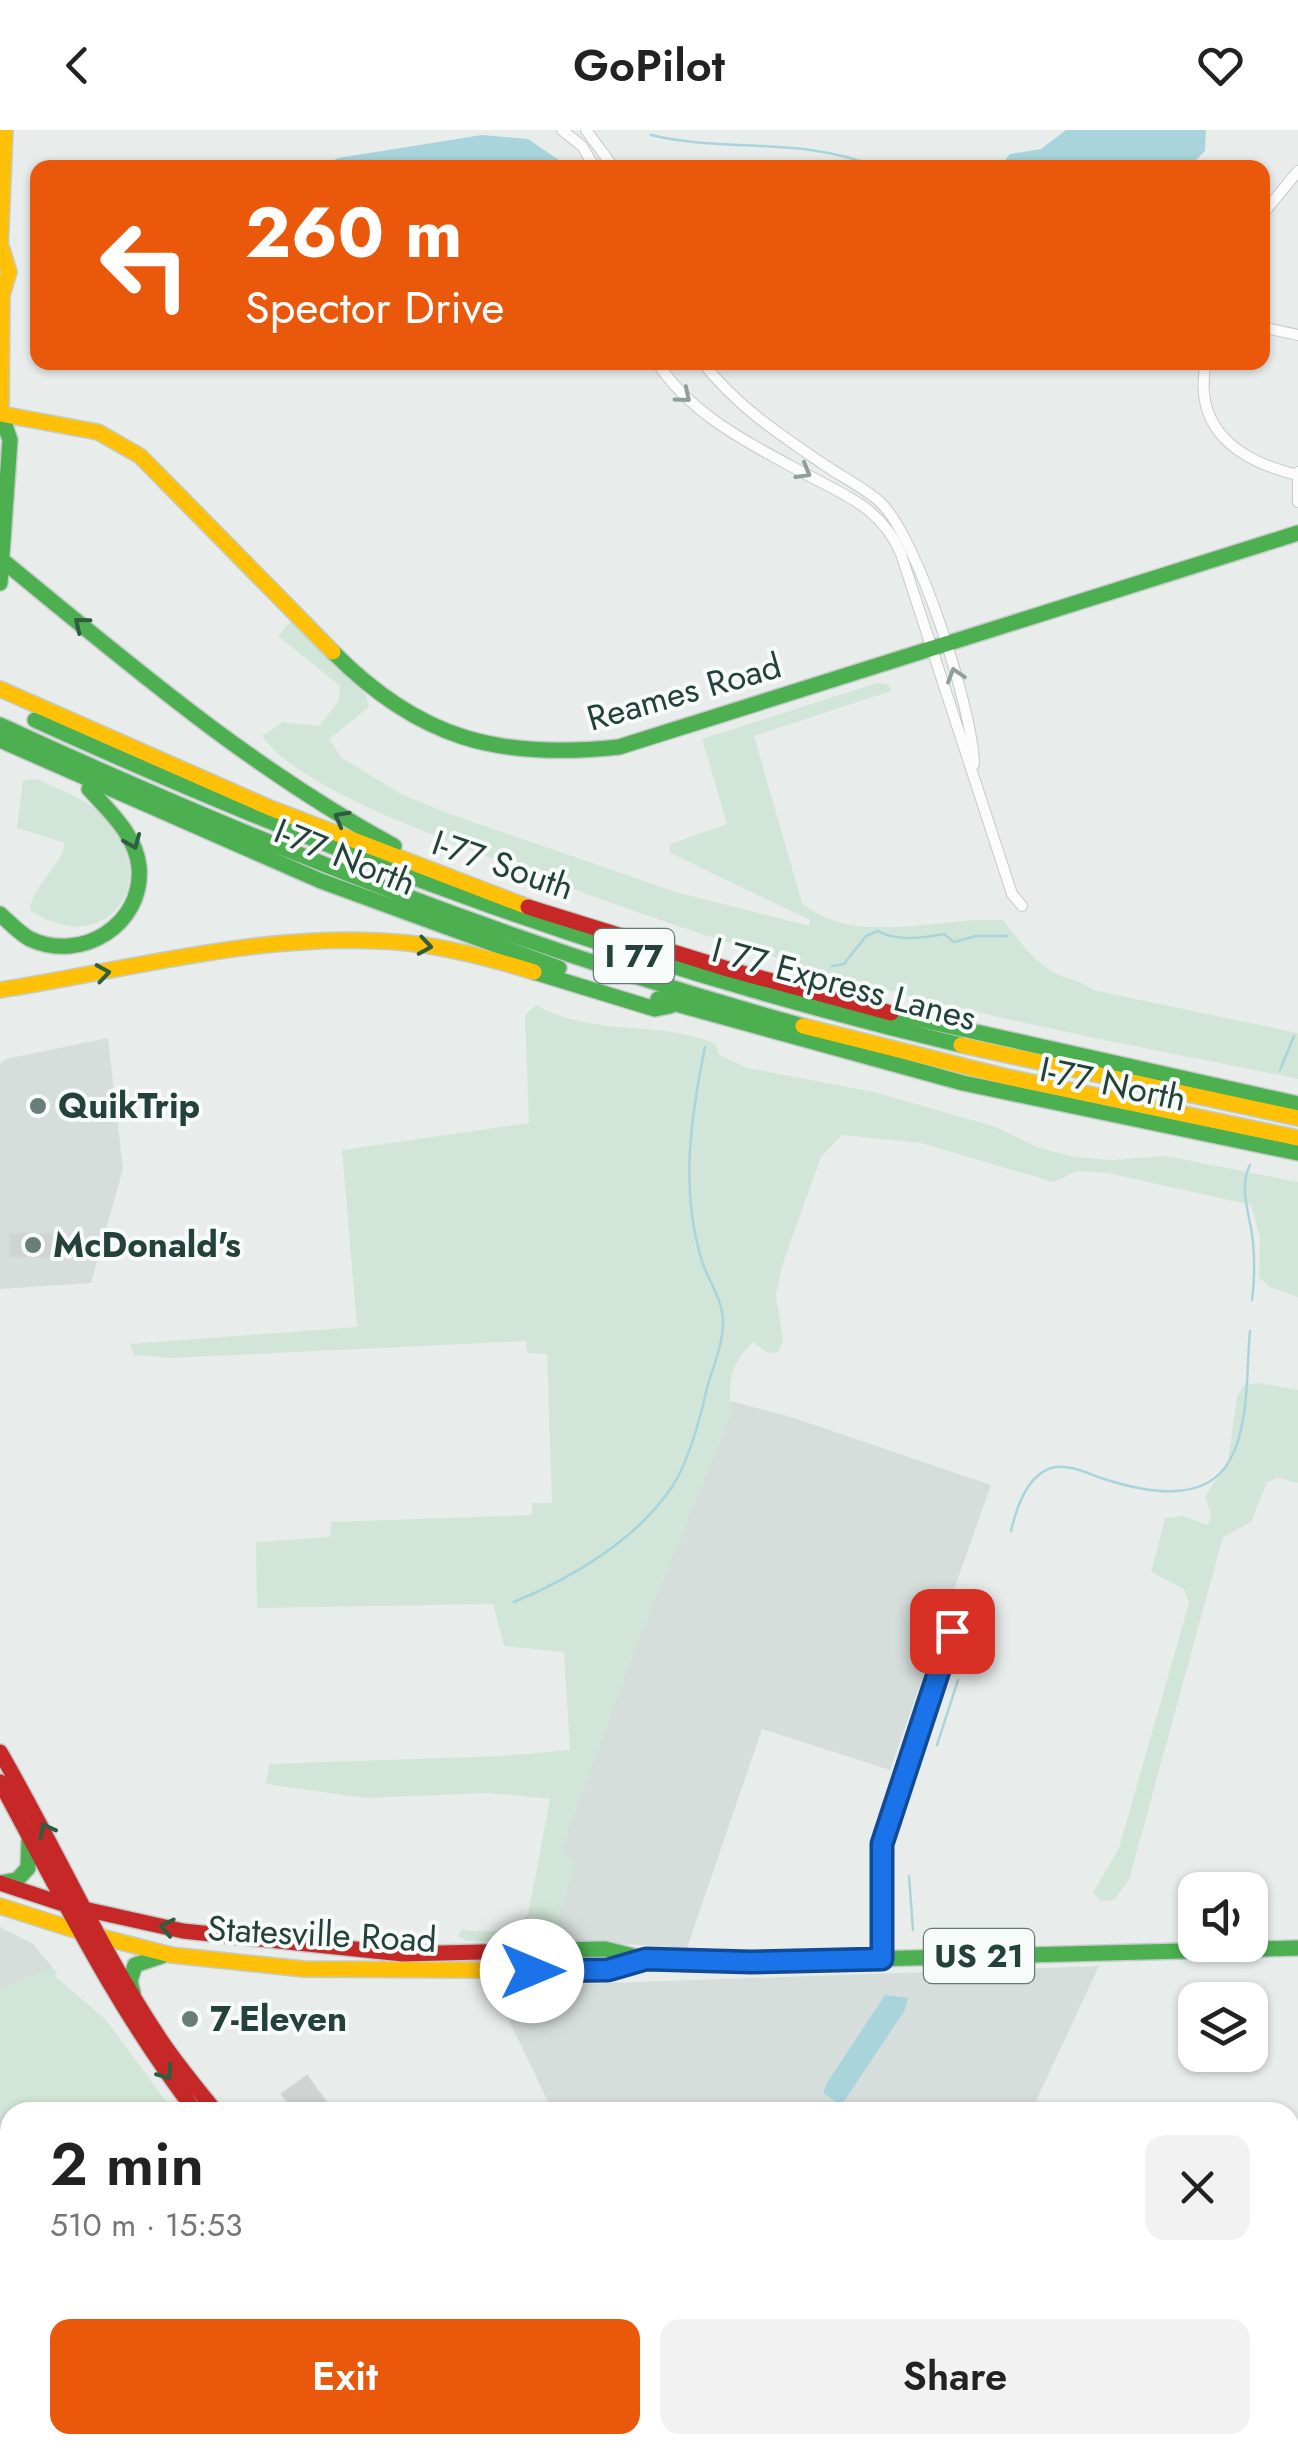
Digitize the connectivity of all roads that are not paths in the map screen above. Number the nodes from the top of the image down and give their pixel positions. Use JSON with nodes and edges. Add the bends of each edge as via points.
{"nodes":[{"id":1,"x":4,"y":130,"type":"edge"},
{"id":2,"x":562,"y":130,"type":"edge"},
{"id":3,"x":586,"y":130,"type":"edge"},
{"id":4,"x":591,"y":160,"type":"edge"},
{"id":5,"x":608,"y":160,"type":"edge"},
{"id":6,"x":1298,"y":171,"type":"edge"},
{"id":7,"x":1270,"y":205,"type":"edge"},
{"id":8,"x":1,"y":250,"type":"edge"},
{"id":9,"x":0,"y":294,"type":"edge"},
{"id":10,"x":1270,"y":329,"type":"edge"},
{"id":11,"x":1298,"y":335,"type":"edge"},
{"id":12,"x":661,"y":370,"type":"edge"},
{"id":13,"x":708,"y":370,"type":"edge"},
{"id":14,"x":1206,"y":370,"type":"edge"},
{"id":15,"x":0,"y":414,"type":"edge"},
{"id":16,"x":1298,"y":473,"type":"edge"},
{"id":17,"x":1298,"y":502,"type":"edge"},
{"id":18,"x":1298,"y":533,"type":"edge"},
{"id":19,"x":2,"y":560,"type":"edge"},
{"id":20,"x":0,"y":583,"type":"edge"},
{"id":21,"x":939,"y":647,"type":"junction"},
{"id":22,"x":0,"y":689,"type":"edge"},
{"id":23,"x":0,"y":704,"type":"edge"},
{"id":24,"x":0,"y":725,"type":"edge"},
{"id":25,"x":0,"y":740,"type":"edge"},
{"id":26,"x":69,"y":772,"type":"junction"},
{"id":27,"x":490,"y":894,"type":"junction"},
{"id":28,"x":1022,"y":906,"type":"dead end"},
{"id":29,"x":0,"y":914,"type":"edge"},
{"id":30,"x":2,"y":990,"type":"edge"},
{"id":31,"x":677,"y":1005,"type":"junction"},
{"id":32,"x":1298,"y":1104,"type":"edge"},
{"id":33,"x":1298,"y":1118,"type":"edge"},
{"id":34,"x":1298,"y":1138,"type":"edge"},
{"id":35,"x":1298,"y":1152,"type":"edge"},
{"id":36,"x":952,"y":1631,"type":"dead end"},
{"id":37,"x":0,"y":1752,"type":"edge"},
{"id":38,"x":0,"y":1782,"type":"edge"},
{"id":39,"x":28,"y":1829,"type":"junction"},
{"id":40,"x":0,"y":1883,"type":"edge"},
{"id":41,"x":66,"y":1905,"type":"junction"},
{"id":42,"x":0,"y":1906,"type":"edge"},
{"id":43,"x":88,"y":1911,"type":"junction"},
{"id":44,"x":78,"y":1931,"type":"junction"},
{"id":45,"x":98,"y":1936,"type":"junction"},
{"id":46,"x":1298,"y":1948,"type":"edge"},
{"id":47,"x":172,"y":1954,"type":"junction"},
{"id":48,"x":403,"y":1954,"type":"junction"},
{"id":49,"x":646,"y":1959,"type":"junction"},
{"id":50,"x":882,"y":1959,"type":"junction"},
{"id":51,"x":402,"y":1972,"type":"junction"},
{"id":52,"x":135,"y":1998,"type":"junction"},
{"id":53,"x":188,"y":2102,"type":"edge"},
{"id":54,"x":208,"y":2102,"type":"edge"}],
"edges":[{"from":1,"to":8,"type":"main road"},
{"from":2,"to":4,"type":"street"},
{"from":3,"to":5,"type":"street"},
{"from":6,"to":7,"type":"street"},
{"from":8,"to":9,"type":"main road","via":[[10,263],[10,282]]},
{"from":9,"to":15,"type":"main road"},
{"from":10,"to":11,"type":"street"},
{"from":12,"to":21,"type":"street","one_way":true,"via":[[673,388],[719,424],[855,497],[878,517],[901,554]]},
{"from":13,"to":21,"type":"street","via":[[732,400],[888,510],[909,541]]},
{"from":14,"to":16,"type":"street","via":[[1204,398],[1224,438],[1240,455]]},
{"from":15,"to":19,"type":"main road","via":[[10,440]]},
{"from":15,"to":21,"type":"main road","name":"Reames Road","via":[[98,432],[130,449],[370,688],[421,721],[488,746],[553,753],[620,746]]},
{"from":16,"to":17,"type":"street"},
{"from":18,"to":21,"type":"main road","name":"Reames Road"},
{"from":19,"to":20,"type":"main road"},
{"from":27,"to":19,"type":"main road","one_way":true,"via":[[292,788]]},
{"from":21,"to":28,"type":"street","via":[[960,741],[1012,894]]},
{"from":22,"to":27,"type":"main road","name":"I-77 South","number":"I 77","via":[[240,796]]},
{"from":23,"to":33,"type":"main road","name":"I 77 Express Lanes","number":"I 77","via":[[286,831],[592,943],[902,1032]]},
{"from":24,"to":34,"type":"main road","name":"I 77 Express Lanes","number":"I 77","via":[[326,868],[621,974],[949,1065]]},
{"from":25,"to":26,"type":"main road","name":"I-77 North","number":"I 77"},
{"from":26,"to":29,"type":"main road","one_way":true,"via":[[133,837],[141,870],[135,900],[110,932],[73,947],[29,940]]},
{"from":26,"to":31,"type":"main road","name":"I-77 North","number":"I 77","via":[[395,910]]},
{"from":27,"to":32,"type":"main road","name":"I-77 South","number":"I 77","via":[[870,1010]]},
{"from":30,"to":31,"type":"main road","one_way":true,"via":[[288,944],[354,940],[450,950],[655,1009]]},
{"from":31,"to":35,"type":"main road","name":"I-77 North","number":"I 77","via":[[1017,1095]]},
{"from":36,"to":50,"type":"street","via":[[882,1844]]},
{"from":43,"to":37,"type":"main road","one_way":true},
{"from":38,"to":39,"type":"main road"},
{"from":39,"to":40,"type":"main road","via":[[28,1868],[17,1880]]},
{"from":39,"to":41,"type":"main road"},
{"from":40,"to":41,"type":"main road","name":"Statesville Road"},
{"from":41,"to":43,"type":"main road","name":"Statesville Road"},
{"from":41,"to":44,"type":"main road"},
{"from":42,"to":44,"type":"main road","name":"Statesville Road"},
{"from":43,"to":45,"type":"main road"},
{"from":48,"to":43,"type":"main road","name":"Statesville Road","number":"US 21","one_way":true,"via":[[183,1931]]},
{"from":44,"to":45,"type":"main road","name":"Statesville Road","number":"US 21"},
{"from":44,"to":53,"type":"main road","one_way":true,"via":[[148,2050]]},
{"from":45,"to":47,"type":"main road","name":"Statesville Road","number":"US 21"},
{"from":45,"to":52,"type":"main road"},
{"from":46,"to":50,"type":"main road","name":"Statesville Road","number":"US 21"},
{"from":47,"to":51,"type":"main road","name":"Statesville Road","number":"US 21"},
{"from":47,"to":52,"type":"main road","via":[[134,1965]]},
{"from":48,"to":49,"type":"main road","name":"Statesville Road","number":"US 21","via":[[606,1948]]},
{"from":48,"to":51,"type":"main road"},
{"from":49,"to":50,"type":"main road","name":"Statesville Road","number":"US 21"},
{"from":49,"to":51,"type":"main road","name":"Statesville Road","number":"US 21","via":[[608,1970]]},
{"from":52,"to":54,"type":"main road"}]}
